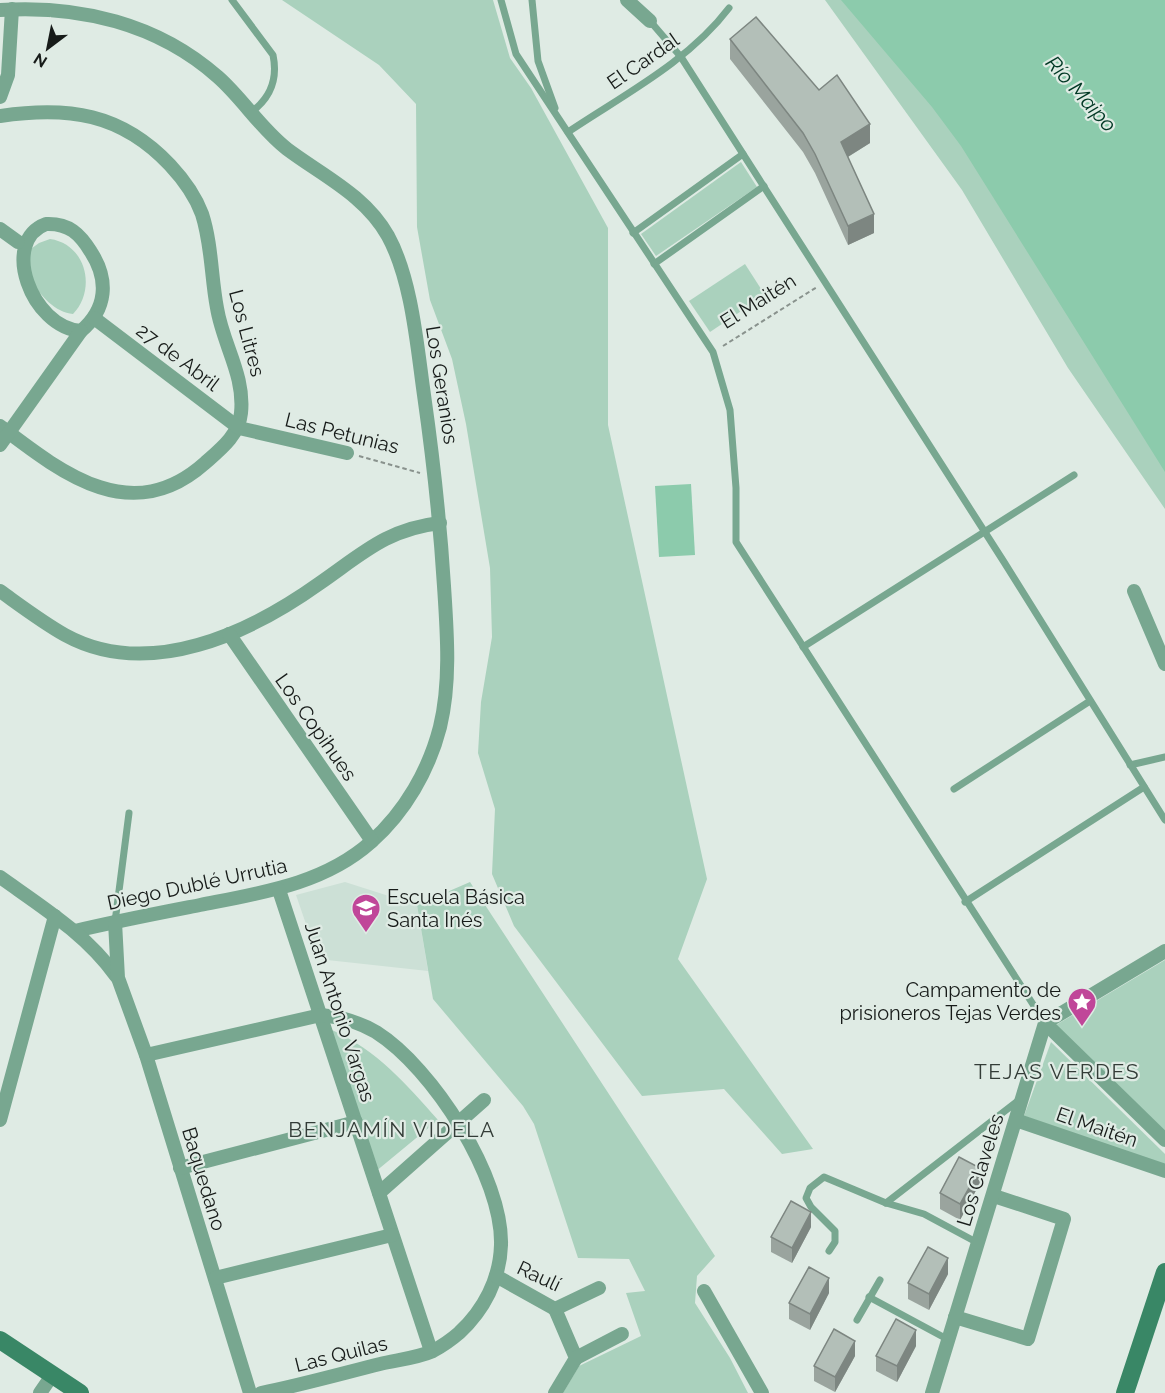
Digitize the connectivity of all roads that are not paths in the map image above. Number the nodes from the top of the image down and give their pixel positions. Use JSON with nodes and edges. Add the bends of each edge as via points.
{"nodes":[{"id":1,"x":232,"y":0,"type":"edge"},
{"id":2,"x":501,"y":0,"type":"edge"},
{"id":3,"x":532,"y":0,"type":"edge"},
{"id":4,"x":627,"y":0,"type":"edge"},
{"id":5,"x":729,"y":8,"type":"dead end"},
{"id":6,"x":6,"y":9,"type":"edge"},
{"id":7,"x":650,"y":21,"type":"joint"},
{"id":8,"x":681,"y":57,"type":"junction"},
{"id":9,"x":0,"y":97,"type":"edge"},
{"id":10,"x":249,"y":113,"type":"junction"},
{"id":11,"x":0,"y":116,"type":"edge"},
{"id":12,"x":559,"y":119,"type":"junction"},
{"id":13,"x":568,"y":132,"type":"junction"},
{"id":14,"x":743,"y":154,"type":"junction"},
{"id":15,"x":764,"y":186,"type":"junction"},
{"id":16,"x":0,"y":229,"type":"edge"},
{"id":17,"x":633,"y":233,"type":"junction"},
{"id":18,"x":18,"y":242,"type":"junction"},
{"id":19,"x":654,"y":264,"type":"junction"},
{"id":20,"x":94,"y":318,"type":"junction"},
{"id":21,"x":81,"y":331,"type":"junction"},
{"id":22,"x":238,"y":428,"type":"junction"},
{"id":23,"x":4,"y":430,"type":"edge"},
{"id":24,"x":0,"y":445,"type":"edge"},
{"id":25,"x":347,"y":453,"type":"road end"},
{"id":26,"x":1074,"y":475,"type":"dead end"},
{"id":27,"x":440,"y":523,"type":"junction"},
{"id":28,"x":985,"y":531,"type":"junction"},
{"id":29,"x":0,"y":591,"type":"edge"},
{"id":30,"x":1134,"y":591,"type":"dead end"},
{"id":31,"x":229,"y":634,"type":"junction"},
{"id":32,"x":803,"y":647,"type":"junction"},
{"id":33,"x":1165,"y":664,"type":"edge"},
{"id":34,"x":1090,"y":701,"type":"junction"},
{"id":35,"x":1165,"y":757,"type":"edge"},
{"id":36,"x":1130,"y":765,"type":"junction"},
{"id":37,"x":1144,"y":787,"type":"junction"},
{"id":38,"x":954,"y":789,"type":"dead end"},
{"id":39,"x":129,"y":813,"type":"dead end"},
{"id":40,"x":1165,"y":820,"type":"edge"},
{"id":41,"x":372,"y":842,"type":"junction"},
{"id":42,"x":0,"y":877,"type":"edge"},
{"id":43,"x":279,"y":890,"type":"junction"},
{"id":44,"x":965,"y":902,"type":"junction"},
{"id":45,"x":55,"y":916,"type":"junction"},
{"id":46,"x":115,"y":922,"type":"junction"},
{"id":47,"x":75,"y":931,"type":"junction"},
{"id":48,"x":1165,"y":951,"type":"edge"},
{"id":49,"x":118,"y":978,"type":"junction"},
{"id":50,"x":321,"y":1015,"type":"junction"},
{"id":51,"x":1045,"y":1023,"type":"junction"},
{"id":52,"x":146,"y":1055,"type":"junction"},
{"id":53,"x":1023,"y":1098,"type":"junction"},
{"id":54,"x":484,"y":1100,"type":"dead end"},
{"id":55,"x":0,"y":1120,"type":"edge"},
{"id":56,"x":1016,"y":1120,"type":"junction"},
{"id":57,"x":356,"y":1122,"type":"junction"},
{"id":58,"x":460,"y":1123,"type":"junction"},
{"id":59,"x":1165,"y":1140,"type":"edge"},
{"id":60,"x":180,"y":1168,"type":"junction"},
{"id":61,"x":1165,"y":1171,"type":"edge"},
{"id":62,"x":378,"y":1192,"type":"junction"},
{"id":63,"x":994,"y":1196,"type":"junction"},
{"id":64,"x":886,"y":1203,"type":"junction"},
{"id":65,"x":392,"y":1235,"type":"junction"},
{"id":66,"x":978,"y":1243,"type":"junction"},
{"id":67,"x":829,"y":1251,"type":"dead end"},
{"id":68,"x":1165,"y":1272,"type":"edge"},
{"id":69,"x":496,"y":1276,"type":"junction"},
{"id":70,"x":215,"y":1278,"type":"junction"},
{"id":71,"x":880,"y":1280,"type":"dead end"},
{"id":72,"x":599,"y":1288,"type":"dead end"},
{"id":73,"x":704,"y":1291,"type":"dead end"},
{"id":74,"x":869,"y":1297,"type":"junction"},
{"id":75,"x":555,"y":1310,"type":"junction"},
{"id":76,"x":955,"y":1317,"type":"junction"},
{"id":77,"x":857,"y":1320,"type":"dead end"},
{"id":78,"x":622,"y":1334,"type":"dead end"},
{"id":79,"x":947,"y":1339,"type":"junction"},
{"id":80,"x":0,"y":1340,"type":"edge"},
{"id":81,"x":431,"y":1351,"type":"junction"},
{"id":82,"x":576,"y":1358,"type":"junction"},
{"id":83,"x":54,"y":1374,"type":"junction"},
{"id":84,"x":299,"y":1389,"type":"edge"},
{"id":85,"x":40,"y":1393,"type":"edge"},
{"id":86,"x":80,"y":1393,"type":"edge"},
{"id":87,"x":250,"y":1393,"type":"edge"},
{"id":88,"x":261,"y":1393,"type":"edge"},
{"id":89,"x":555,"y":1393,"type":"edge"},
{"id":90,"x":762,"y":1393,"type":"edge"},
{"id":91,"x":932,"y":1393,"type":"edge"},
{"id":92,"x":1125,"y":1393,"type":"edge"}],
"edges":[{"from":1,"to":10,"type":"lane","via":[[275,63],[268,95]]},
{"from":2,"to":12,"type":"lane","via":[[516,54]]},
{"from":3,"to":12,"type":"lane","via":[[538,61]]},
{"from":4,"to":7,"type":"street"},
{"from":5,"to":8,"type":"lane","name":"El Cardal"},
{"from":6,"to":9,"type":"street","via":[[11,53]]},
{"from":6,"to":10,"type":"street","name":"Los Geranios","via":[[96,14],[143,31],[204,66]]},
{"from":7,"to":8,"type":"lane"},
{"from":8,"to":13,"type":"lane","name":"El Cardal"},
{"from":8,"to":14,"type":"lane"},
{"from":10,"to":27,"type":"street","name":"Los Geranios","via":[[285,147],[358,198],[391,242],[416,339]]},
{"from":11,"to":22,"type":"street","name":"Los Litres","via":[[50,111],[100,118],[145,142],[186,183],[202,216],[211,254],[216,307],[240,377]]},
{"from":12,"to":13,"type":"lane"},
{"from":13,"to":17,"type":"lane"},
{"from":14,"to":15,"type":"lane"},
{"from":14,"to":17,"type":"lane"},
{"from":15,"to":19,"type":"lane"},
{"from":15,"to":28,"type":"lane"},
{"from":16,"to":18,"type":"street"},
{"from":17,"to":19,"type":"lane"},
{"from":18,"to":20,"type":"street","via":[[30,230],[46,224],[62,225],[82,238],[104,282]]},
{"from":18,"to":21,"type":"street","via":[[16,270],[26,296],[55,324]]},
{"from":19,"to":32,"type":"lane","via":[[713,352],[730,410],[736,542]]},
{"from":20,"to":21,"type":"street"},
{"from":20,"to":22,"type":"street","name":"27 de Abril"},
{"from":21,"to":23,"type":"street"},
{"from":22,"to":23,"type":"street","via":[[223,447],[181,481],[157,490],[129,493],[87,484]]},
{"from":22,"to":25,"type":"street","name":"Las Petunias"},
{"from":23,"to":24,"type":"street"},
{"from":26,"to":28,"type":"lane"},
{"from":27,"to":31,"type":"street","via":[[416,525],[373,544],[319,585]]},
{"from":27,"to":41,"type":"street","name":"Diego Dublé Urrutia","via":[[447,624],[446,682],[440,725],[416,785]]},
{"from":28,"to":32,"type":"lane"},
{"from":28,"to":34,"type":"lane"},
{"from":29,"to":31,"type":"street","via":[[65,635],[114,650],[171,651]]},
{"from":30,"to":33,"type":"street"},
{"from":31,"to":41,"type":"street","name":"Los Copihues"},
{"from":32,"to":44,"type":"lane"},
{"from":34,"to":36,"type":"lane"},
{"from":34,"to":38,"type":"lane"},
{"from":35,"to":36,"type":"lane"},
{"from":36,"to":37,"type":"lane"},
{"from":37,"to":40,"type":"lane"},
{"from":37,"to":44,"type":"lane"},
{"from":39,"to":46,"type":"lane"},
{"from":41,"to":43,"type":"street","name":"Diego Dublé Urrutia","via":[[328,872]]},
{"from":42,"to":45,"type":"street","name":"Baquedano"},
{"from":43,"to":46,"type":"street","name":"Diego Dublé Urrutia"},
{"from":43,"to":50,"type":"street","name":"Juan Antonio Vargas"},
{"from":44,"to":51,"type":"lane"},
{"from":45,"to":47,"type":"street","name":"Baquedano"},
{"from":45,"to":55,"type":"street"},
{"from":46,"to":47,"type":"street","name":"Diego Dublé Urrutia"},
{"from":46,"to":49,"type":"street","name":"Baquedano"},
{"from":47,"to":49,"type":"street","name":"Baquedano"},
{"from":48,"to":51,"type":"street"},
{"from":49,"to":52,"type":"street","name":"Baquedano"},
{"from":50,"to":52,"type":"street"},
{"from":50,"to":57,"type":"street","name":"Juan Antonio Vargas"},
{"from":50,"to":58,"type":"street","via":[[351,1020],[388,1041]]},
{"from":51,"to":53,"type":"street","name":"Los Claveles"},
{"from":51,"to":59,"type":"street"},
{"from":52,"to":60,"type":"street","name":"Baquedano"},
{"from":53,"to":56,"type":"street","name":"Los Claveles"},
{"from":53,"to":64,"type":"lane"},
{"from":54,"to":58,"type":"street"},
{"from":56,"to":61,"type":"street","name":"El Maitén"},
{"from":56,"to":63,"type":"street","name":"Los Claveles"},
{"from":57,"to":60,"type":"street"},
{"from":57,"to":62,"type":"street","name":"Juan Antonio Vargas"},
{"from":58,"to":62,"type":"street"},
{"from":58,"to":69,"type":"street","via":[[480,1163],[498,1216],[501,1246]]},
{"from":60,"to":70,"type":"street","name":"Baquedano"},
{"from":62,"to":65,"type":"street","name":"Juan Antonio Vargas"},
{"from":63,"to":66,"type":"street","name":"Los Claveles"},
{"from":63,"to":76,"type":"street","via":[[1064,1219],[1028,1339]]},
{"from":64,"to":66,"type":"lane","via":[[924,1214]]},
{"from":64,"to":67,"type":"lane","via":[[824,1176],[810,1188],[806,1198],[835,1231],[835,1242]]},
{"from":65,"to":70,"type":"street"},
{"from":65,"to":81,"type":"street","name":"Juan Antonio Vargas"},
{"from":66,"to":76,"type":"street","name":"Los Claveles"},
{"from":68,"to":92,"type":"street"},
{"from":69,"to":75,"type":"street","name":"Raulí"},
{"from":69,"to":81,"type":"street","via":[[468,1324]]},
{"from":70,"to":87,"type":"street","name":"Baquedano"},
{"from":71,"to":74,"type":"lane"},
{"from":72,"to":75,"type":"street","name":"Raulí"},
{"from":73,"to":90,"type":"street"},
{"from":74,"to":77,"type":"lane"},
{"from":74,"to":79,"type":"lane"},
{"from":75,"to":82,"type":"street"},
{"from":76,"to":79,"type":"street","name":"Los Claveles"},
{"from":78,"to":82,"type":"street"},
{"from":79,"to":91,"type":"street","name":"Los Claveles"},
{"from":80,"to":83,"type":"street"},
{"from":81,"to":84,"type":"street","name":"Las Quilas"},
{"from":82,"to":89,"type":"street"},
{"from":83,"to":85,"type":"street"},
{"from":83,"to":86,"type":"street"},
{"from":84,"to":88,"type":"street","name":"Las Quilas"}]}
